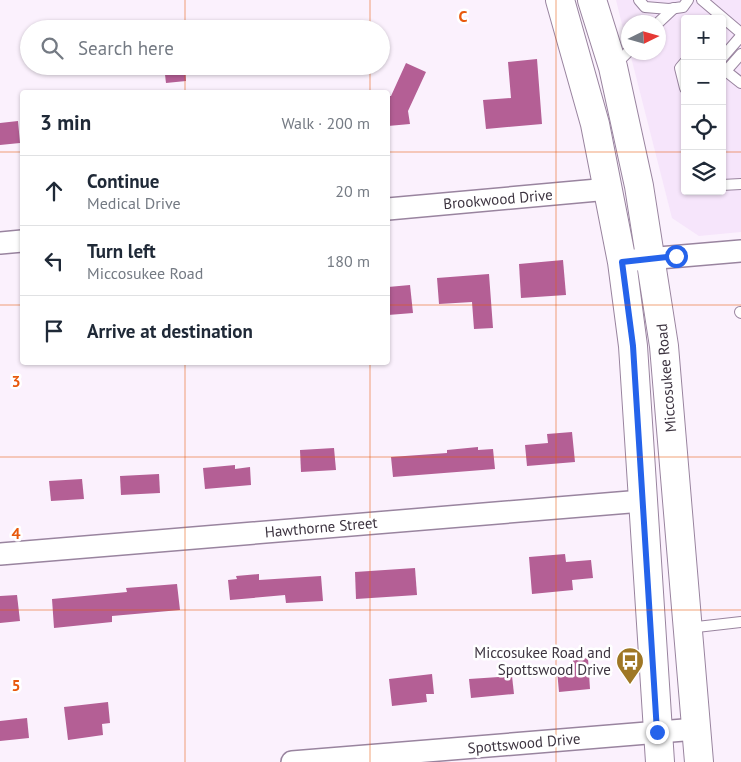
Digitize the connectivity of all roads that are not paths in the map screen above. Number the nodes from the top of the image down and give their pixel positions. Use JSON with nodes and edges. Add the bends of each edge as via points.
{"nodes":[{"id":1,"x":560,"y":0,"type":"edge"},
{"id":2,"x":580,"y":0,"type":"edge"},
{"id":3,"x":592,"y":0,"type":"edge"},
{"id":4,"x":639,"y":0,"type":"edge"},
{"id":5,"x":688,"y":0,"type":"edge"},
{"id":6,"x":702,"y":0,"type":"edge"},
{"id":7,"x":674,"y":8,"type":"junction"},
{"id":8,"x":666,"y":16,"type":"edge"},
{"id":9,"x":741,"y":34,"type":"edge"},
{"id":10,"x":726,"y":53,"type":"edge"},
{"id":11,"x":741,"y":54,"type":"edge"},
{"id":12,"x":621,"y":60,"type":"edge"},
{"id":13,"x":726,"y":67,"type":"edge"},
{"id":14,"x":726,"y":71,"type":"edge"},
{"id":15,"x":741,"y":83,"type":"edge"},
{"id":16,"x":621,"y":106,"type":"junction"},
{"id":17,"x":741,"y":184,"type":"edge"},
{"id":18,"x":726,"y":185,"type":"edge"},
{"id":19,"x":609,"y":189,"type":"junction"},
{"id":20,"x":390,"y":209,"type":"edge"},
{"id":21,"x":20,"y":241,"type":"edge"},
{"id":22,"x":0,"y":243,"type":"edge"},
{"id":23,"x":741,"y":251,"type":"edge"},
{"id":24,"x":652,"y":258,"type":"junction"},
{"id":25,"x":622,"y":262,"type":"junction"},
{"id":26,"x":642,"y":501,"type":"junction"},
{"id":27,"x":0,"y":554,"type":"edge"},
{"id":28,"x":741,"y":622,"type":"edge"},
{"id":29,"x":687,"y":628,"type":"junction"},
{"id":30,"x":651,"y":631,"type":"junction"},
{"id":31,"x":696,"y":729,"type":"junction"},
{"id":32,"x":657,"y":732,"type":"junction"},
{"id":33,"x":292,"y":762,"type":"edge"},
{"id":34,"x":660,"y":762,"type":"edge"},
{"id":35,"x":699,"y":762,"type":"edge"}],
"edges":[{"from":1,"to":19,"type":"street","name":"Miccosukee Road"},
{"from":2,"to":16,"type":"street","via":[[604,85]]},
{"from":3,"to":12,"type":"street","name":"Miccosukee Road"},
{"from":4,"to":7,"type":"lane","via":[[645,6]]},
{"from":5,"to":7,"type":"lane","via":[[683,6]]},
{"from":6,"to":9,"type":"lane"},
{"from":7,"to":8,"type":"lane"},
{"from":9,"to":10,"type":"lane"},
{"from":11,"to":13,"type":"lane"},
{"from":12,"to":16,"type":"street","name":"Miccosukee Road"},
{"from":14,"to":15,"type":"lane"},
{"from":16,"to":24,"type":"street","name":"Miccosukee Road"},
{"from":17,"to":18,"type":"lane"},
{"from":19,"to":20,"type":"street","name":"Brookwood Drive"},
{"from":19,"to":25,"type":"street","name":"Miccosukee Road"},
{"from":21,"to":22,"type":"street"},
{"from":23,"to":24,"type":"street"},
{"from":24,"to":25,"type":"street"},
{"from":24,"to":29,"type":"street","name":"Miccosukee Road","via":[[664,346]]},
{"from":25,"to":26,"type":"street","name":"Miccosukee Road","via":[[633,346]]},
{"from":26,"to":27,"type":"street","name":"Hawthorne Street"},
{"from":26,"to":30,"type":"street","name":"Miccosukee Road"},
{"from":28,"to":29,"type":"lane"},
{"from":29,"to":30,"type":"street"},
{"from":29,"to":31,"type":"street","name":"Miccosukee Road"},
{"from":30,"to":32,"type":"street","name":"Miccosukee Road"},
{"from":31,"to":32,"type":"street","name":"Spottswood Drive"},
{"from":31,"to":35,"type":"street","name":"Miccosukee Road"},
{"from":32,"to":33,"type":"street","name":"Spottswood Drive"},
{"from":32,"to":34,"type":"street","name":"Miccosukee Road"}]}
